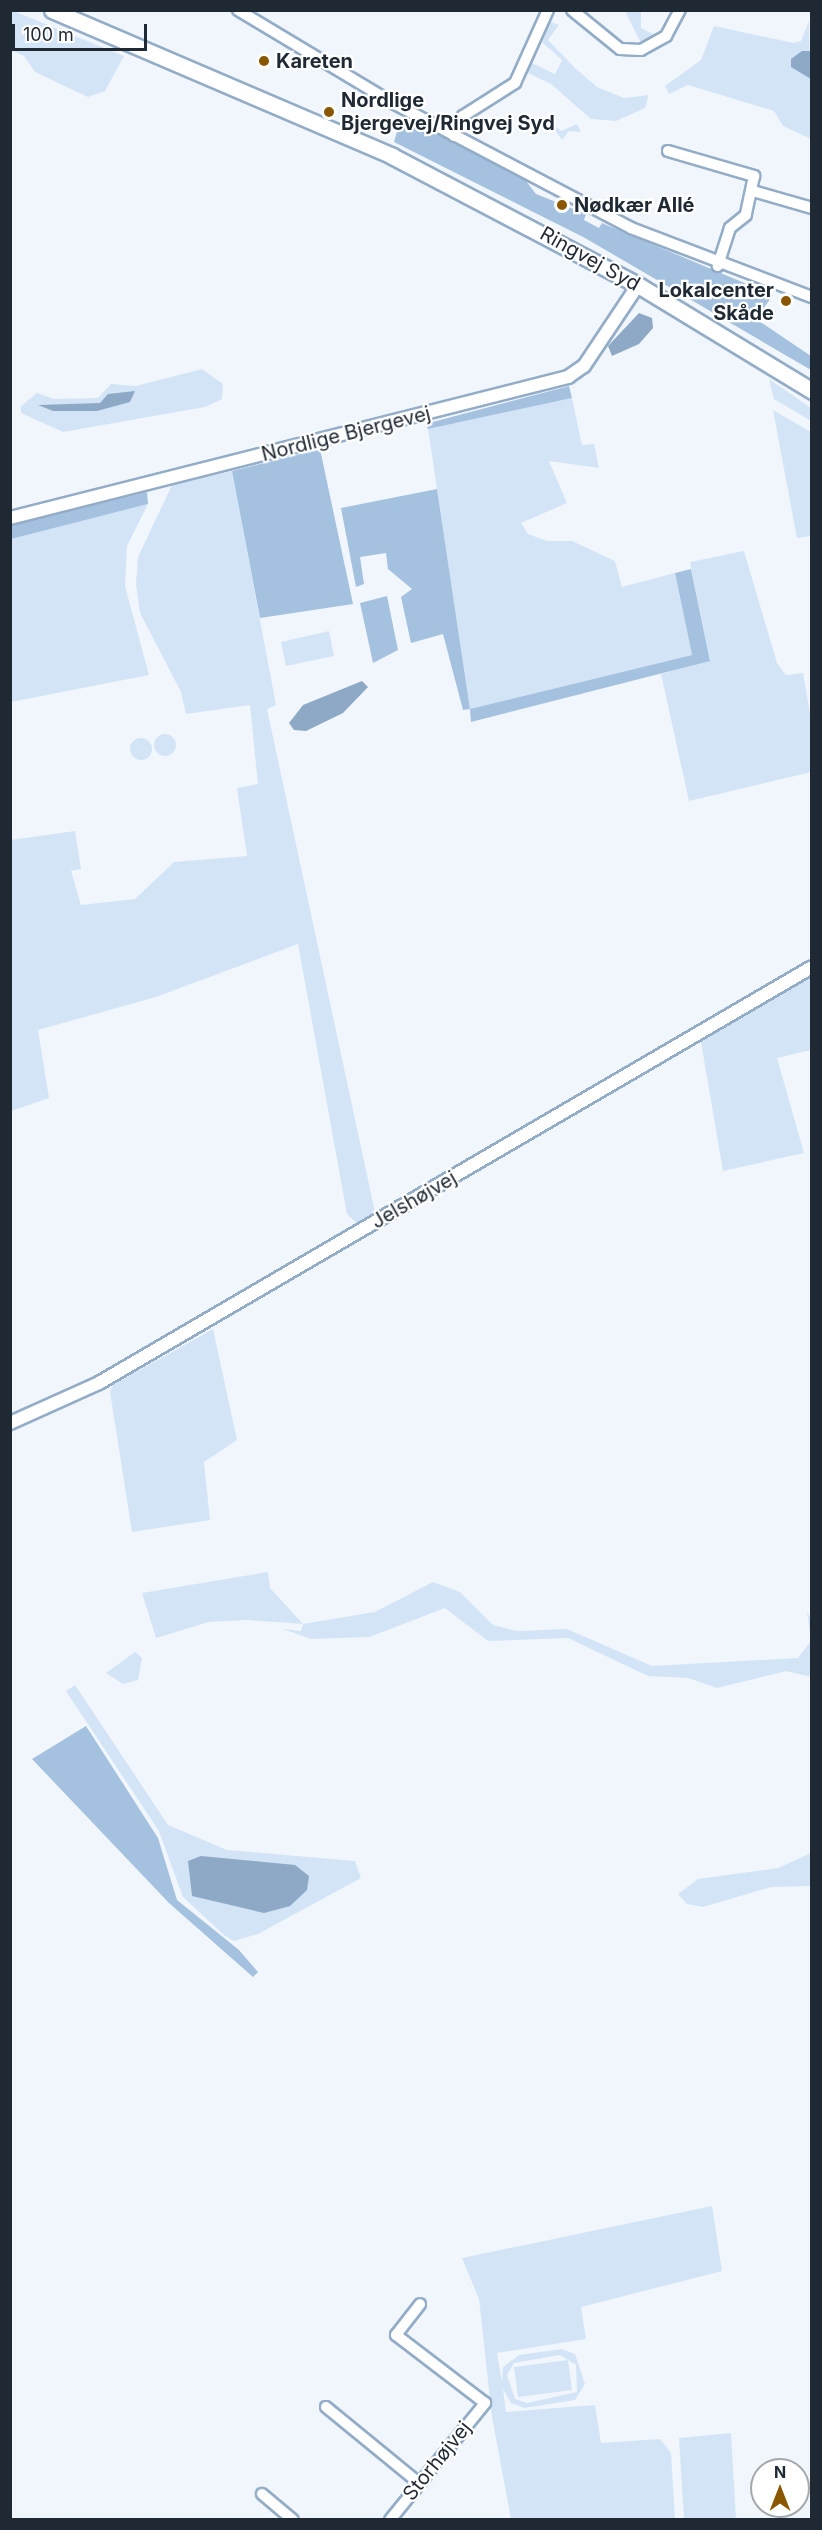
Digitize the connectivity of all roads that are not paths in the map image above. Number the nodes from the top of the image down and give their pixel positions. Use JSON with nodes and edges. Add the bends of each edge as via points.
{"nodes":[{"id":1,"x":52,"y":10,"type":"edge"},
{"id":2,"x":238,"y":10,"type":"edge"},
{"id":3,"x":548,"y":10,"type":"edge"},
{"id":4,"x":572,"y":10,"type":"edge"},
{"id":5,"x":680,"y":10,"type":"edge"},
{"id":6,"x":454,"y":136,"type":"junction"},
{"id":7,"x":669,"y":151,"type":"dead end"},
{"id":8,"x":753,"y":191,"type":"junction"},
{"id":9,"x":812,"y":208,"type":"edge"},
{"id":10,"x":718,"y":266,"type":"junction"},
{"id":11,"x":638,"y":285,"type":"junction"},
{"id":12,"x":810,"y":296,"type":"edge"},
{"id":13,"x":812,"y":391,"type":"edge"},
{"id":14,"x":10,"y":518,"type":"edge"},
{"id":15,"x":812,"y":967,"type":"edge"},
{"id":16,"x":10,"y":1423,"type":"edge"},
{"id":17,"x":420,"y":2304,"type":"dead end"},
{"id":18,"x":326,"y":2407,"type":"dead end"},
{"id":19,"x":419,"y":2483,"type":"junction"},
{"id":20,"x":262,"y":2494,"type":"dead end"},
{"id":21,"x":293,"y":2520,"type":"edge"},
{"id":22,"x":390,"y":2520,"type":"edge"}],
"edges":[{"from":1,"to":11,"type":"main road","name":"Ringvej Syd","via":[[261,99],[377,158],[489,206]]},
{"from":2,"to":6,"type":"street"},
{"from":3,"to":6,"type":"street","via":[[515,83],[464,116]]},
{"from":4,"to":5,"type":"street","via":[[620,49],[641,50],[666,36]]},
{"from":6,"to":10,"type":"street","via":[[621,224]]},
{"from":7,"to":8,"type":"street","via":[[750,171]]},
{"from":8,"to":9,"type":"street"},
{"from":8,"to":10,"type":"street","via":[[745,217],[729,231]]},
{"from":10,"to":12,"type":"street"},
{"from":11,"to":13,"type":"main road","name":"Ringvej Syd"},
{"from":11,"to":14,"type":"street","name":"Nordlige Bjergevej","via":[[584,366],[568,377]]},
{"from":15,"to":16,"type":"street","name":"Jelshøjvej","via":[[99,1383]]},
{"from":17,"to":19,"type":"street","name":"Storhøjvej","via":[[396,2335],[485,2403]]},
{"from":18,"to":19,"type":"street"},
{"from":19,"to":22,"type":"street","name":"Storhøjvej"},
{"from":20,"to":21,"type":"street"}]}
